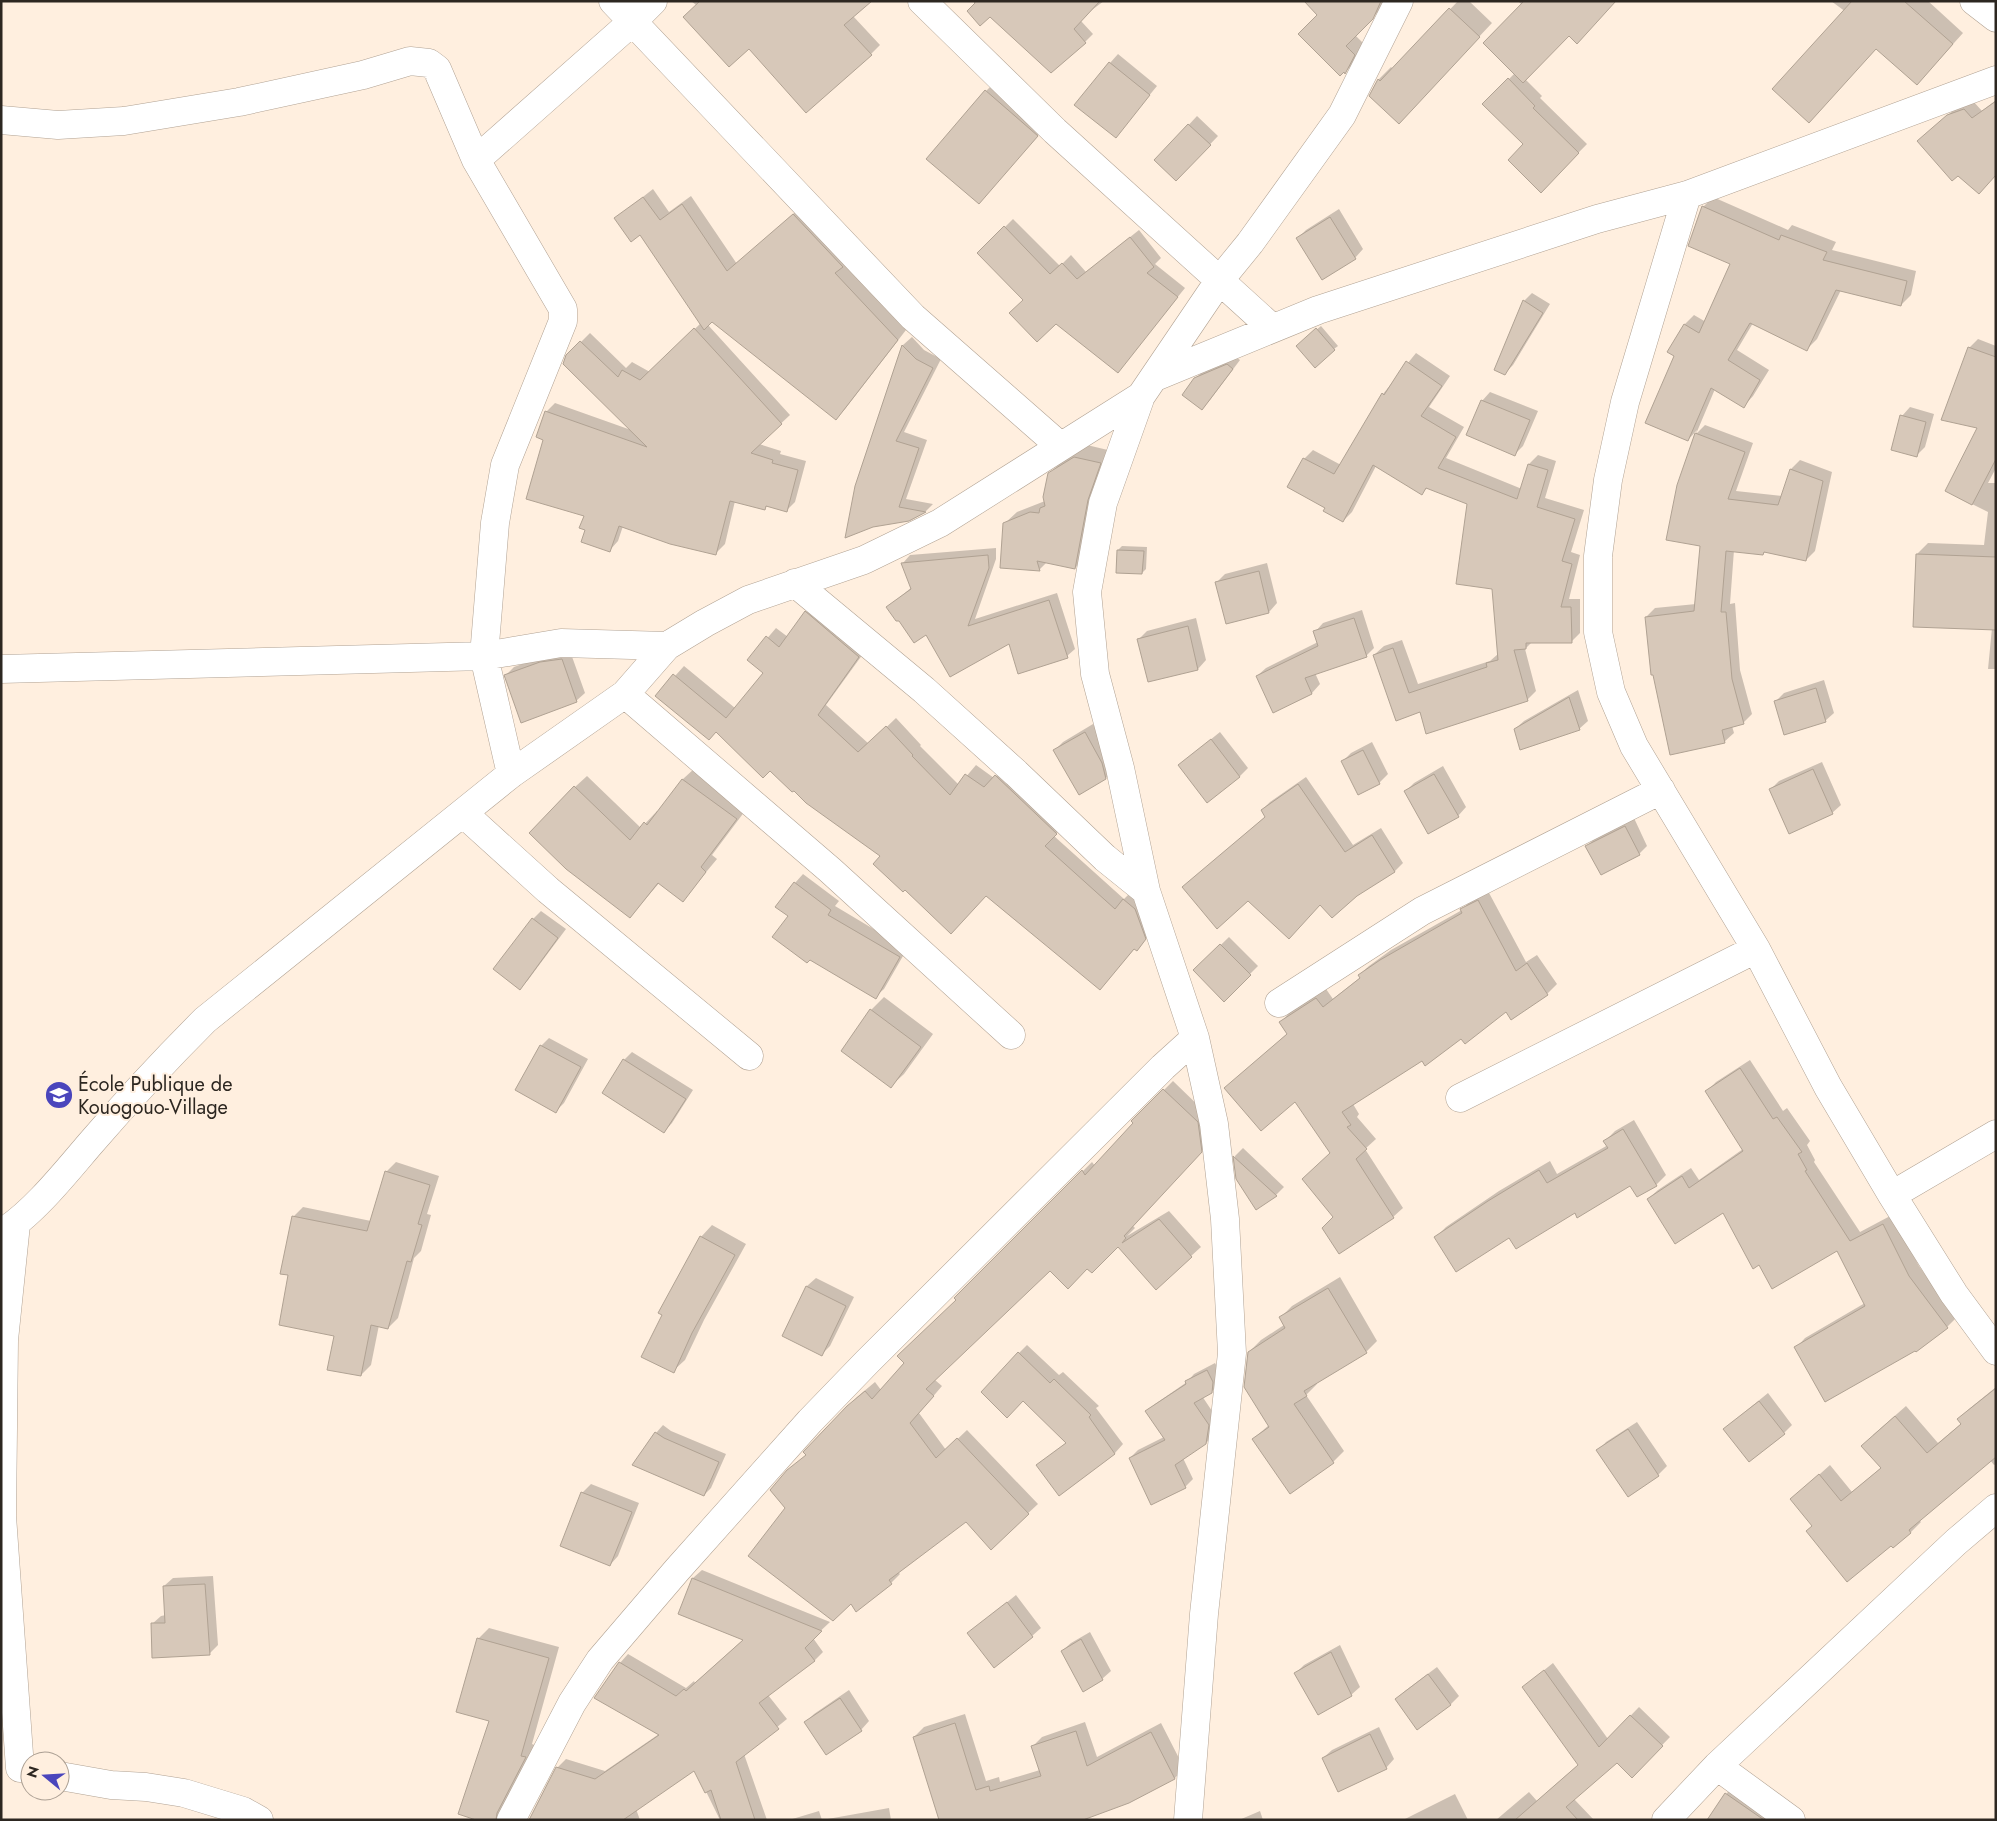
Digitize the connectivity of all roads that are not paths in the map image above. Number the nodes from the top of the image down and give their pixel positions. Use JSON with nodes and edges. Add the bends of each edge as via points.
{"nodes":[{"id":1,"x":613,"y":1,"type":"edge"},
{"id":2,"x":653,"y":1,"type":"edge"},
{"id":3,"x":922,"y":1,"type":"edge"},
{"id":4,"x":1399,"y":1,"type":"edge"},
{"id":5,"x":1974,"y":1,"type":"edge"},
{"id":6,"x":1996,"y":18,"type":"edge"},
{"id":7,"x":632,"y":22,"type":"junction"},
{"id":8,"x":1996,"y":80,"type":"edge"},
{"id":9,"x":1,"y":120,"type":"edge"},
{"id":10,"x":476,"y":160,"type":"junction"},
{"id":11,"x":1687,"y":195,"type":"junction"},
{"id":12,"x":1219,"y":281,"type":"junction"},
{"id":13,"x":1272,"y":328,"type":"junction"},
{"id":14,"x":1148,"y":386,"type":"junction"},
{"id":15,"x":1060,"y":446,"type":"junction"},
{"id":16,"x":795,"y":583,"type":"junction"},
{"id":17,"x":668,"y":646,"type":"junction"},
{"id":18,"x":484,"y":656,"type":"junction"},
{"id":19,"x":1,"y":669,"type":"edge"},
{"id":20,"x":625,"y":694,"type":"junction"},
{"id":21,"x":511,"y":774,"type":"junction"},
{"id":22,"x":1661,"y":790,"type":"junction"},
{"id":23,"x":462,"y":813,"type":"junction"},
{"id":24,"x":1146,"y":891,"type":"junction"},
{"id":25,"x":1756,"y":949,"type":"junction"},
{"id":26,"x":1279,"y":1003,"type":"dead end"},
{"id":27,"x":1011,"y":1035,"type":"dead end"},
{"id":28,"x":1195,"y":1038,"type":"junction"},
{"id":29,"x":749,"y":1056,"type":"dead end"},
{"id":30,"x":1460,"y":1098,"type":"dead end"},
{"id":31,"x":1996,"y":1134,"type":"edge"},
{"id":32,"x":1892,"y":1195,"type":"junction"},
{"id":33,"x":9,"y":1229,"type":"edge"},
{"id":34,"x":1996,"y":1351,"type":"edge"},
{"id":35,"x":1996,"y":1508,"type":"edge"},
{"id":36,"x":1717,"y":1766,"type":"junction"},
{"id":37,"x":17,"y":1768,"type":"edge"},
{"id":38,"x":70,"y":1778,"type":"edge"},
{"id":39,"x":259,"y":1820,"type":"edge"},
{"id":40,"x":511,"y":1820,"type":"edge"},
{"id":41,"x":1188,"y":1820,"type":"edge"},
{"id":42,"x":1666,"y":1820,"type":"edge"},
{"id":43,"x":1791,"y":1820,"type":"edge"}],
"edges":[{"from":1,"to":7,"type":"street"},
{"from":2,"to":7,"type":"street"},
{"from":3,"to":12,"type":"street","via":[[1055,131]]},
{"from":4,"to":12,"type":"street","via":[[1342,115]]},
{"from":5,"to":6,"type":"street"},
{"from":7,"to":10,"type":"street"},
{"from":7,"to":15,"type":"street","via":[[913,317]]},
{"from":8,"to":11,"type":"street"},
{"from":9,"to":10,"type":"street","via":[[58,125],[124,121],[239,102],[419,61],[437,69]]},
{"from":10,"to":18,"type":"street","via":[[563,310],[556,340],[505,465],[495,523]]},
{"from":11,"to":13,"type":"street","via":[[1597,219]]},
{"from":11,"to":22,"type":"street","via":[[1625,402],[1608,480],[1598,556],[1598,632],[1611,692],[1634,746]]},
{"from":12,"to":13,"type":"street"},
{"from":12,"to":14,"type":"street"},
{"from":13,"to":14,"type":"street"},
{"from":14,"to":15,"type":"street"},
{"from":14,"to":24,"type":"street","via":[[1103,502],[1087,592],[1095,674],[1120,768]]},
{"from":15,"to":16,"type":"street","via":[[940,523],[864,560]]},
{"from":16,"to":17,"type":"street","via":[[748,600]]},
{"from":16,"to":24,"type":"street","via":[[924,690],[1105,858]]},
{"from":17,"to":18,"type":"street","via":[[562,643]]},
{"from":17,"to":20,"type":"street"},
{"from":18,"to":19,"type":"street"},
{"from":18,"to":21,"type":"street"},
{"from":20,"to":21,"type":"street"},
{"from":20,"to":27,"type":"street","via":[[830,870]]},
{"from":21,"to":23,"type":"street"},
{"from":22,"to":25,"type":"street"},
{"from":22,"to":26,"type":"street","via":[[1422,911]]},
{"from":23,"to":29,"type":"street","via":[[548,890]]},
{"from":23,"to":33,"type":"street","via":[[205,1020]]},
{"from":24,"to":28,"type":"street"},
{"from":25,"to":30,"type":"street"},
{"from":25,"to":32,"type":"street","via":[[1828,1087]]},
{"from":28,"to":40,"type":"street","via":[[867,1362],[677,1570],[596,1668],[572,1703]]},
{"from":28,"to":41,"type":"street","via":[[1214,1124],[1225,1219],[1232,1353],[1204,1614]]},
{"from":31,"to":32,"type":"street"},
{"from":32,"to":34,"type":"street","via":[[1954,1294]]},
{"from":33,"to":37,"type":"street","via":[[2,1516]]},
{"from":35,"to":36,"type":"street"},
{"from":36,"to":42,"type":"street"},
{"from":36,"to":43,"type":"street"},
{"from":38,"to":39,"type":"street","via":[[184,1793],[243,1811]]}]}
